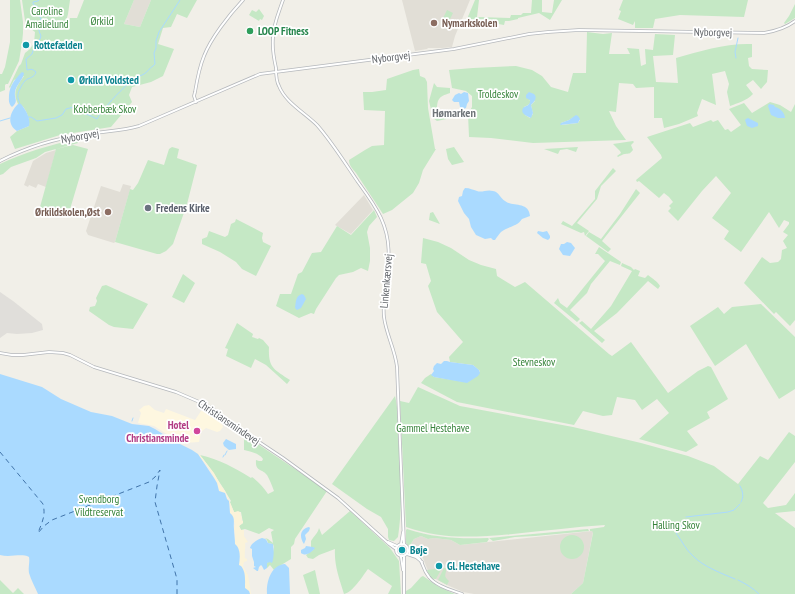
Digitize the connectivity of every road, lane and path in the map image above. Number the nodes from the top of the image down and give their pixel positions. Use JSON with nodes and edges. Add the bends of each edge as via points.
{"nodes":[{"id":1,"x":243,"y":0,"type":"edge"},
{"id":2,"x":283,"y":0,"type":"edge"},
{"id":3,"x":795,"y":21,"type":"edge"},
{"id":4,"x":276,"y":72,"type":"junction"},
{"id":5,"x":196,"y":102,"type":"junction"},
{"id":6,"x":0,"y":161,"type":"edge"},
{"id":7,"x":0,"y":353,"type":"edge"},
{"id":8,"x":402,"y":544,"type":"junction"},
{"id":9,"x":396,"y":548,"type":"junction"},
{"id":10,"x":408,"y":552,"type":"junction"},
{"id":11,"x":401,"y":557,"type":"junction"},
{"id":12,"x":404,"y":557,"type":"junction"},
{"id":13,"x":404,"y":575,"type":"junction"},
{"id":14,"x":404,"y":594,"type":"edge"},
{"id":15,"x":462,"y":594,"type":"edge"}],
"edges":[{"from":1,"to":5,"type":"street","via":[[204,54],[194,96]]},
{"from":2,"to":4,"type":"street","name":"Linkenkærsvej","via":[[273,38]]},
{"from":3,"to":4,"type":"street","name":"Nyborgvej","via":[[778,30],[764,32],[548,32],[454,49]]},
{"from":4,"to":5,"type":"street","name":"Nyborgvej","via":[[255,75]]},
{"from":4,"to":8,"type":"street","name":"Linkenkærsvej","via":[[282,92],[317,126],[337,152],[376,208],[387,233],[389,256],[384,318],[396,361]]},
{"from":5,"to":6,"type":"street","name":"Nyborgvej","via":[[127,130],[55,141],[21,151]]},
{"from":7,"to":9,"type":"street","name":"Christiansmindevej","via":[[23,356],[49,352],[63,353],[94,367],[201,402],[325,488]]},
{"from":8,"to":9,"type":"street"},
{"from":8,"to":10,"type":"street","via":[[407,547]]},
{"from":9,"to":11,"type":"street","via":[[397,555]]},
{"from":10,"to":12,"type":"street"},
{"from":10,"to":15,"type":"street","via":[[423,564],[426,573],[435,582]]},
{"from":11,"to":12,"type":"street"},
{"from":11,"to":13,"type":"street"},
{"from":12,"to":13,"type":"street"},
{"from":13,"to":14,"type":"street"}]}
